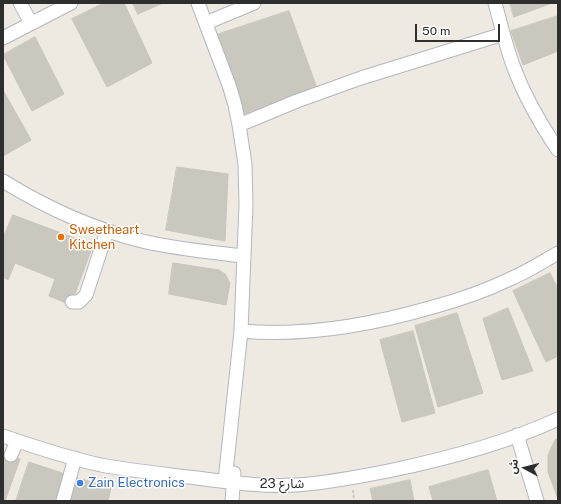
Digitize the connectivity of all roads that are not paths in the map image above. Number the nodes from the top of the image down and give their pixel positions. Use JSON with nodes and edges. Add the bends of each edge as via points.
{"nodes":[{"id":1,"x":20,"y":3,"type":"edge"},
{"id":2,"x":71,"y":3,"type":"edge"},
{"id":3,"x":198,"y":3,"type":"edge"},
{"id":4,"x":254,"y":3,"type":"edge"},
{"id":5,"x":495,"y":3,"type":"edge"},
{"id":6,"x":31,"y":23,"type":"junction"},
{"id":7,"x":206,"y":23,"type":"junction"},
{"id":8,"x":503,"y":34,"type":"junction"},
{"id":9,"x":3,"y":38,"type":"edge"},
{"id":10,"x":239,"y":125,"type":"junction"},
{"id":11,"x":558,"y":150,"type":"edge"},
{"id":12,"x":3,"y":181,"type":"edge"},
{"id":13,"x":105,"y":230,"type":"junction"},
{"id":14,"x":558,"y":253,"type":"edge"},
{"id":15,"x":244,"y":256,"type":"junction"},
{"id":16,"x":73,"y":300,"type":"dead end"},
{"id":17,"x":241,"y":331,"type":"junction"},
{"id":18,"x":558,"y":419,"type":"edge"},
{"id":19,"x":3,"y":436,"type":"edge"},
{"id":20,"x":513,"y":437,"type":"junction"},
{"id":21,"x":17,"y":441,"type":"junction"},
{"id":22,"x":11,"y":456,"type":"dead end"},
{"id":23,"x":75,"y":458,"type":"junction"},
{"id":24,"x":229,"y":481,"type":"junction"},
{"id":25,"x":63,"y":501,"type":"edge"},
{"id":26,"x":232,"y":501,"type":"edge"},
{"id":27,"x":537,"y":501,"type":"edge"}],
"edges":[{"from":1,"to":6,"type":"street"},
{"from":2,"to":6,"type":"street"},
{"from":3,"to":7,"type":"street"},
{"from":4,"to":7,"type":"street"},
{"from":5,"to":8,"type":"street"},
{"from":6,"to":9,"type":"street"},
{"from":7,"to":10,"type":"street","via":[[229,85]]},
{"from":8,"to":10,"type":"street","via":[[361,78]]},
{"from":8,"to":11,"type":"street","via":[[515,70],[531,104]]},
{"from":10,"to":15,"type":"street","via":[[246,183]]},
{"from":12,"to":13,"type":"street","via":[[57,210]]},
{"from":13,"to":15,"type":"street","via":[[142,241]]},
{"from":13,"to":16,"type":"street","via":[[81,296]]},
{"from":14,"to":17,"type":"street","via":[[510,280],[485,290],[381,320],[308,331]]},
{"from":15,"to":17,"type":"street"},
{"from":17,"to":24,"type":"street","via":[[231,428]]},
{"from":18,"to":20,"type":"street","name":"شارع 23"},
{"from":19,"to":21,"type":"street","name":"شارع 23"},
{"from":20,"to":24,"type":"street","name":"شارع 23","via":[[424,464],[351,479],[275,486]]},
{"from":20,"to":27,"type":"street","via":[[522,468],[530,480]]},
{"from":21,"to":22,"type":"street"},
{"from":21,"to":23,"type":"street","name":"شارع 23"},
{"from":23,"to":24,"type":"street","name":"شارع 23","via":[[101,465]]},
{"from":23,"to":25,"type":"street"},
{"from":24,"to":26,"type":"street"}]}
